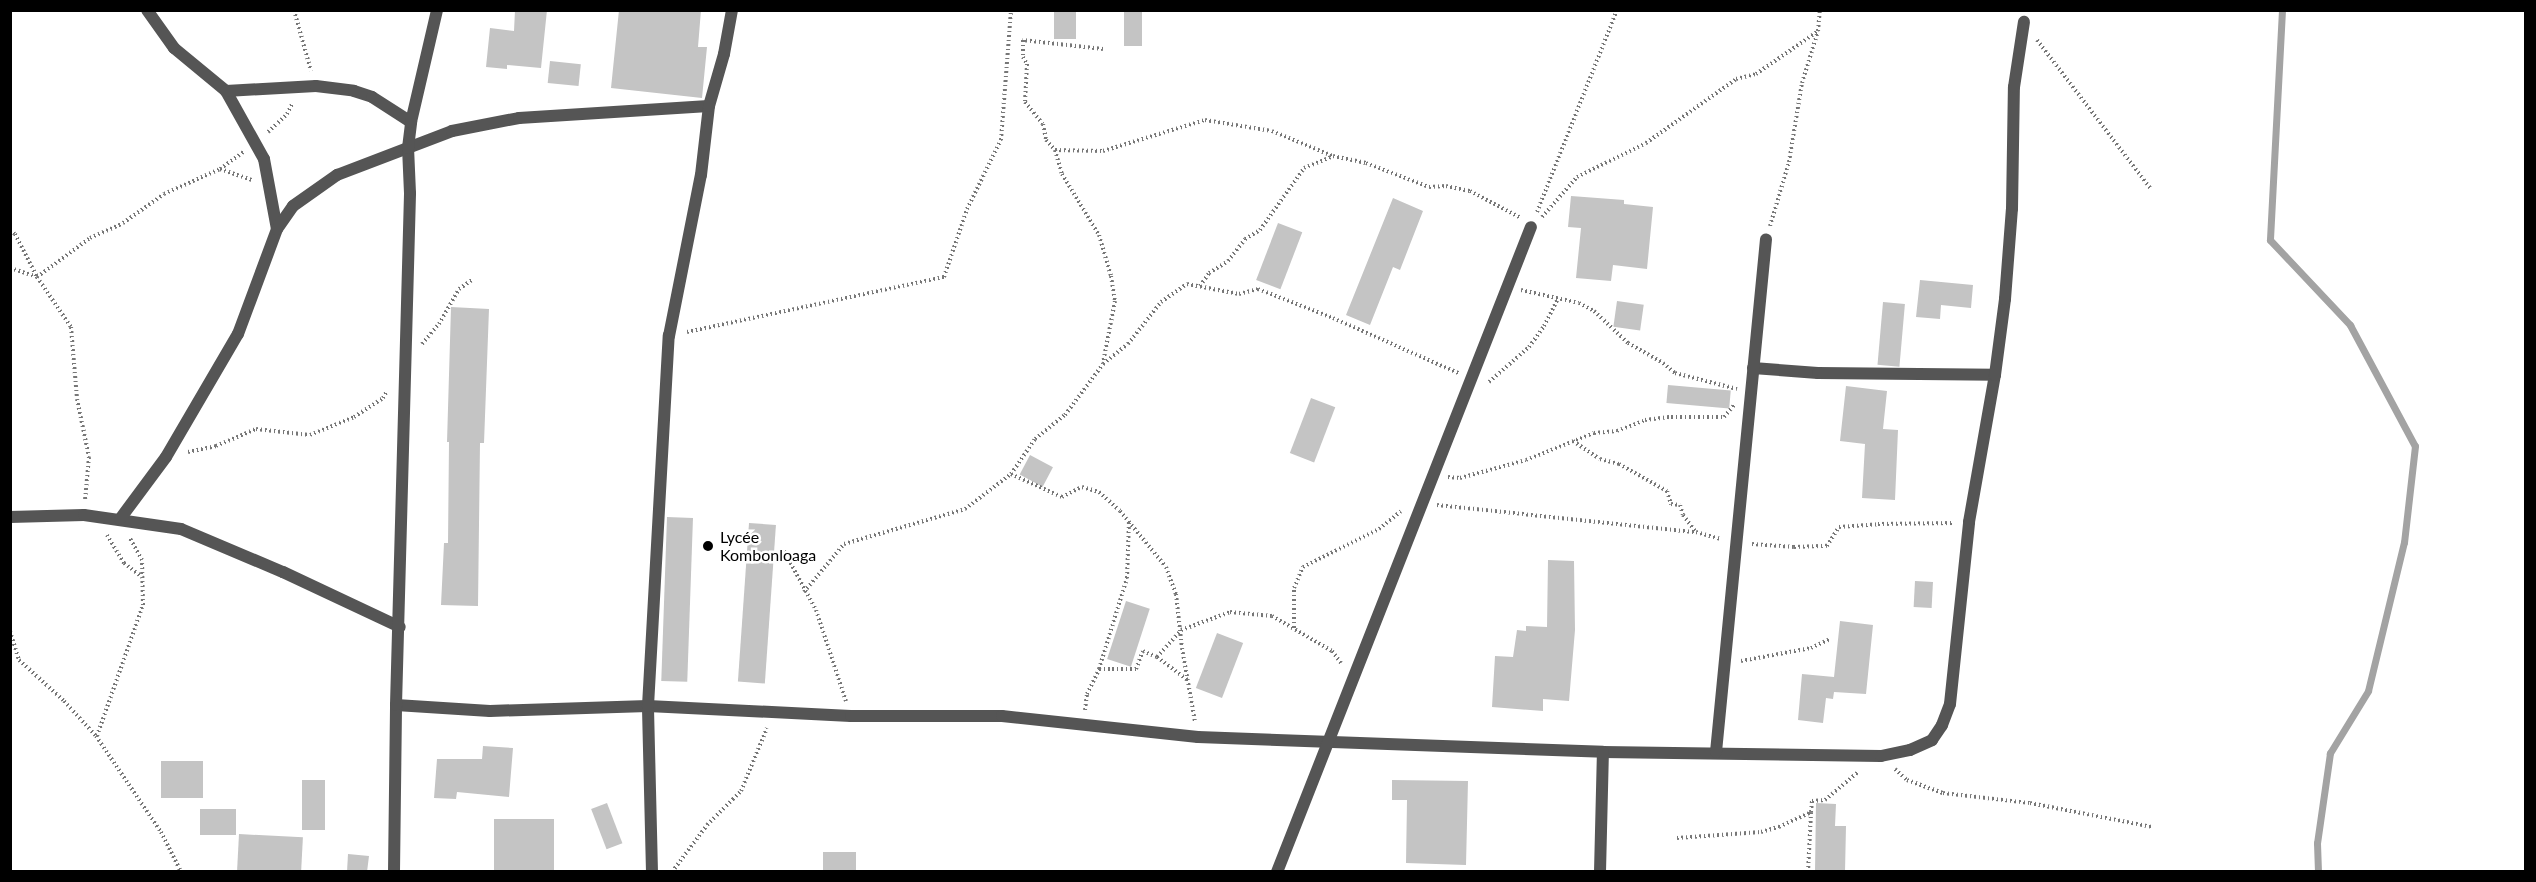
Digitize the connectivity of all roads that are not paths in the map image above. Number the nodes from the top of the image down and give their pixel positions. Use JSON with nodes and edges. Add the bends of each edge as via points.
{"nodes":[{"id":1,"x":147,"y":10,"type":"edge"},
{"id":2,"x":436,"y":10,"type":"edge"},
{"id":3,"x":732,"y":10,"type":"edge"},
{"id":4,"x":2024,"y":22,"type":"road end"},
{"id":5,"x":226,"y":91,"type":"junction"},
{"id":6,"x":710,"y":106,"type":"junction"},
{"id":7,"x":411,"y":122,"type":"junction"},
{"id":8,"x":408,"y":148,"type":"junction"},
{"id":9,"x":1531,"y":227,"type":"road end"},
{"id":10,"x":278,"y":228,"type":"junction"},
{"id":11,"x":1766,"y":239,"type":"road end"},
{"id":12,"x":1753,"y":368,"type":"junction"},
{"id":13,"x":1995,"y":375,"type":"junction"},
{"id":14,"x":10,"y":517,"type":"edge"},
{"id":15,"x":120,"y":519,"type":"junction"},
{"id":16,"x":399,"y":627,"type":"junction"},
{"id":17,"x":396,"y":705,"type":"junction"},
{"id":18,"x":648,"y":706,"type":"junction"},
{"id":19,"x":1328,"y":743,"type":"junction"},
{"id":20,"x":1603,"y":752,"type":"junction"},
{"id":21,"x":1716,"y":752,"type":"junction"},
{"id":22,"x":394,"y":872,"type":"edge"},
{"id":23,"x":652,"y":872,"type":"edge"},
{"id":24,"x":1277,"y":872,"type":"edge"},
{"id":25,"x":1600,"y":872,"type":"edge"}],
"edges":[{"from":1,"to":5,"type":"street","via":[[174,48]]},
{"from":2,"to":7,"type":"street"},
{"from":3,"to":6,"type":"street"},
{"from":4,"to":13,"type":"street","via":[[2014,87],[2011,220]]},
{"from":5,"to":7,"type":"street","via":[[316,86],[364,94]]},
{"from":5,"to":10,"type":"street","via":[[264,159]]},
{"from":6,"to":8,"type":"street","via":[[519,118],[452,131]]},
{"from":6,"to":18,"type":"street","via":[[701,175],[669,336]]},
{"from":7,"to":8,"type":"street"},
{"from":8,"to":10,"type":"street","via":[[337,176],[293,206]]},
{"from":8,"to":16,"type":"street"},
{"from":9,"to":19,"type":"street"},
{"from":10,"to":15,"type":"street","via":[[238,334],[166,458]]},
{"from":11,"to":12,"type":"street"},
{"from":12,"to":13,"type":"street","via":[[1818,373]]},
{"from":12,"to":21,"type":"street"},
{"from":13,"to":21,"type":"street","via":[[1969,522],[1950,704],[1932,740],[1881,756]]},
{"from":14,"to":15,"type":"street","via":[[84,515]]},
{"from":15,"to":16,"type":"street","via":[[181,529]]},
{"from":16,"to":17,"type":"street"},
{"from":17,"to":18,"type":"street","via":[[490,711]]},
{"from":17,"to":22,"type":"street"},
{"from":18,"to":19,"type":"street","via":[[851,716],[1002,716],[1198,737]]},
{"from":18,"to":23,"type":"street"},
{"from":19,"to":20,"type":"street"},
{"from":19,"to":24,"type":"street"},
{"from":20,"to":21,"type":"street"},
{"from":20,"to":25,"type":"street"}]}
